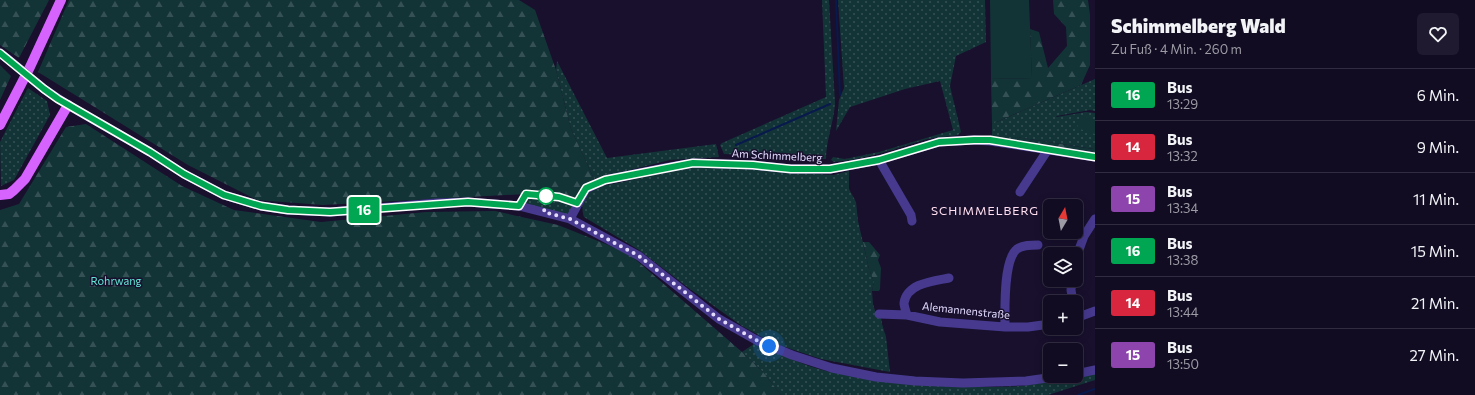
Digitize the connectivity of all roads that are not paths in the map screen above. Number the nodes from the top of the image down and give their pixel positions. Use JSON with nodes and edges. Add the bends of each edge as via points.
{"nodes":[{"id":1,"x":61,"y":0,"type":"edge"},
{"id":2,"x":0,"y":53,"type":"edge"},
{"id":3,"x":68,"y":105,"type":"junction"},
{"id":4,"x":0,"y":125,"type":"edge"},
{"id":5,"x":1048,"y":151,"type":"junction"},
{"id":6,"x":1095,"y":157,"type":"edge"},
{"id":7,"x":879,"y":160,"type":"junction"},
{"id":8,"x":1020,"y":192,"type":"dead end"},
{"id":9,"x":0,"y":196,"type":"edge"},
{"id":10,"x":1095,"y":218,"type":"edge"},
{"id":11,"x":570,"y":219,"type":"junction"},
{"id":12,"x":912,"y":221,"type":"dead end"},
{"id":13,"x":1038,"y":245,"type":"dead end"},
{"id":14,"x":1080,"y":247,"type":"edge"},
{"id":15,"x":949,"y":278,"type":"dead end"},
{"id":16,"x":1095,"y":311,"type":"edge"},
{"id":17,"x":879,"y":314,"type":"dead end"},
{"id":18,"x":907,"y":315,"type":"junction"},
{"id":19,"x":1083,"y":315,"type":"edge"},
{"id":20,"x":1043,"y":325,"type":"edge"},
{"id":21,"x":1005,"y":327,"type":"junction"},
{"id":22,"x":1095,"y":370,"type":"edge"},
{"id":23,"x":1083,"y":373,"type":"edge"},
{"id":24,"x":1043,"y":378,"type":"edge"}],
"edges":[{"from":1,"to":4,"type":"main road"},
{"from":2,"to":3,"type":"street","bridge":true},
{"from":3,"to":9,"type":"main road","via":[[24,179],[9,194]]},
{"from":3,"to":11,"type":"street","via":[[224,195],[261,206],[330,212],[468,202],[519,206]]},
{"from":5,"to":6,"type":"street","name":"Am Schimmelberg"},
{"from":5,"to":7,"type":"street","name":"Am Schimmelberg","via":[[990,140],[974,140],[939,142]]},
{"from":5,"to":8,"type":"street"},
{"from":7,"to":11,"type":"street","name":"Am Schimmelberg","via":[[830,169],[693,163],[664,168],[605,180],[586,188]]},
{"from":7,"to":12,"type":"street"},
{"from":10,"to":14,"type":"street"},
{"from":11,"to":24,"type":"street","via":[[639,256],[719,319],[758,341],[792,355],[832,368],[876,377],[915,381],[963,383]]},
{"from":13,"to":21,"type":"street","via":[[1017,249],[1010,260],[1006,282]]},
{"from":15,"to":18,"type":"street","via":[[916,287],[909,292],[904,303]]},
{"from":16,"to":19,"type":"street"},
{"from":17,"to":18,"type":"street","name":"Alemannenstraße"},
{"from":18,"to":21,"type":"street","name":"Alemannenstraße","via":[[940,322]]},
{"from":20,"to":21,"type":"street","name":"Alemannenstraße"},
{"from":22,"to":23,"type":"street"}]}
